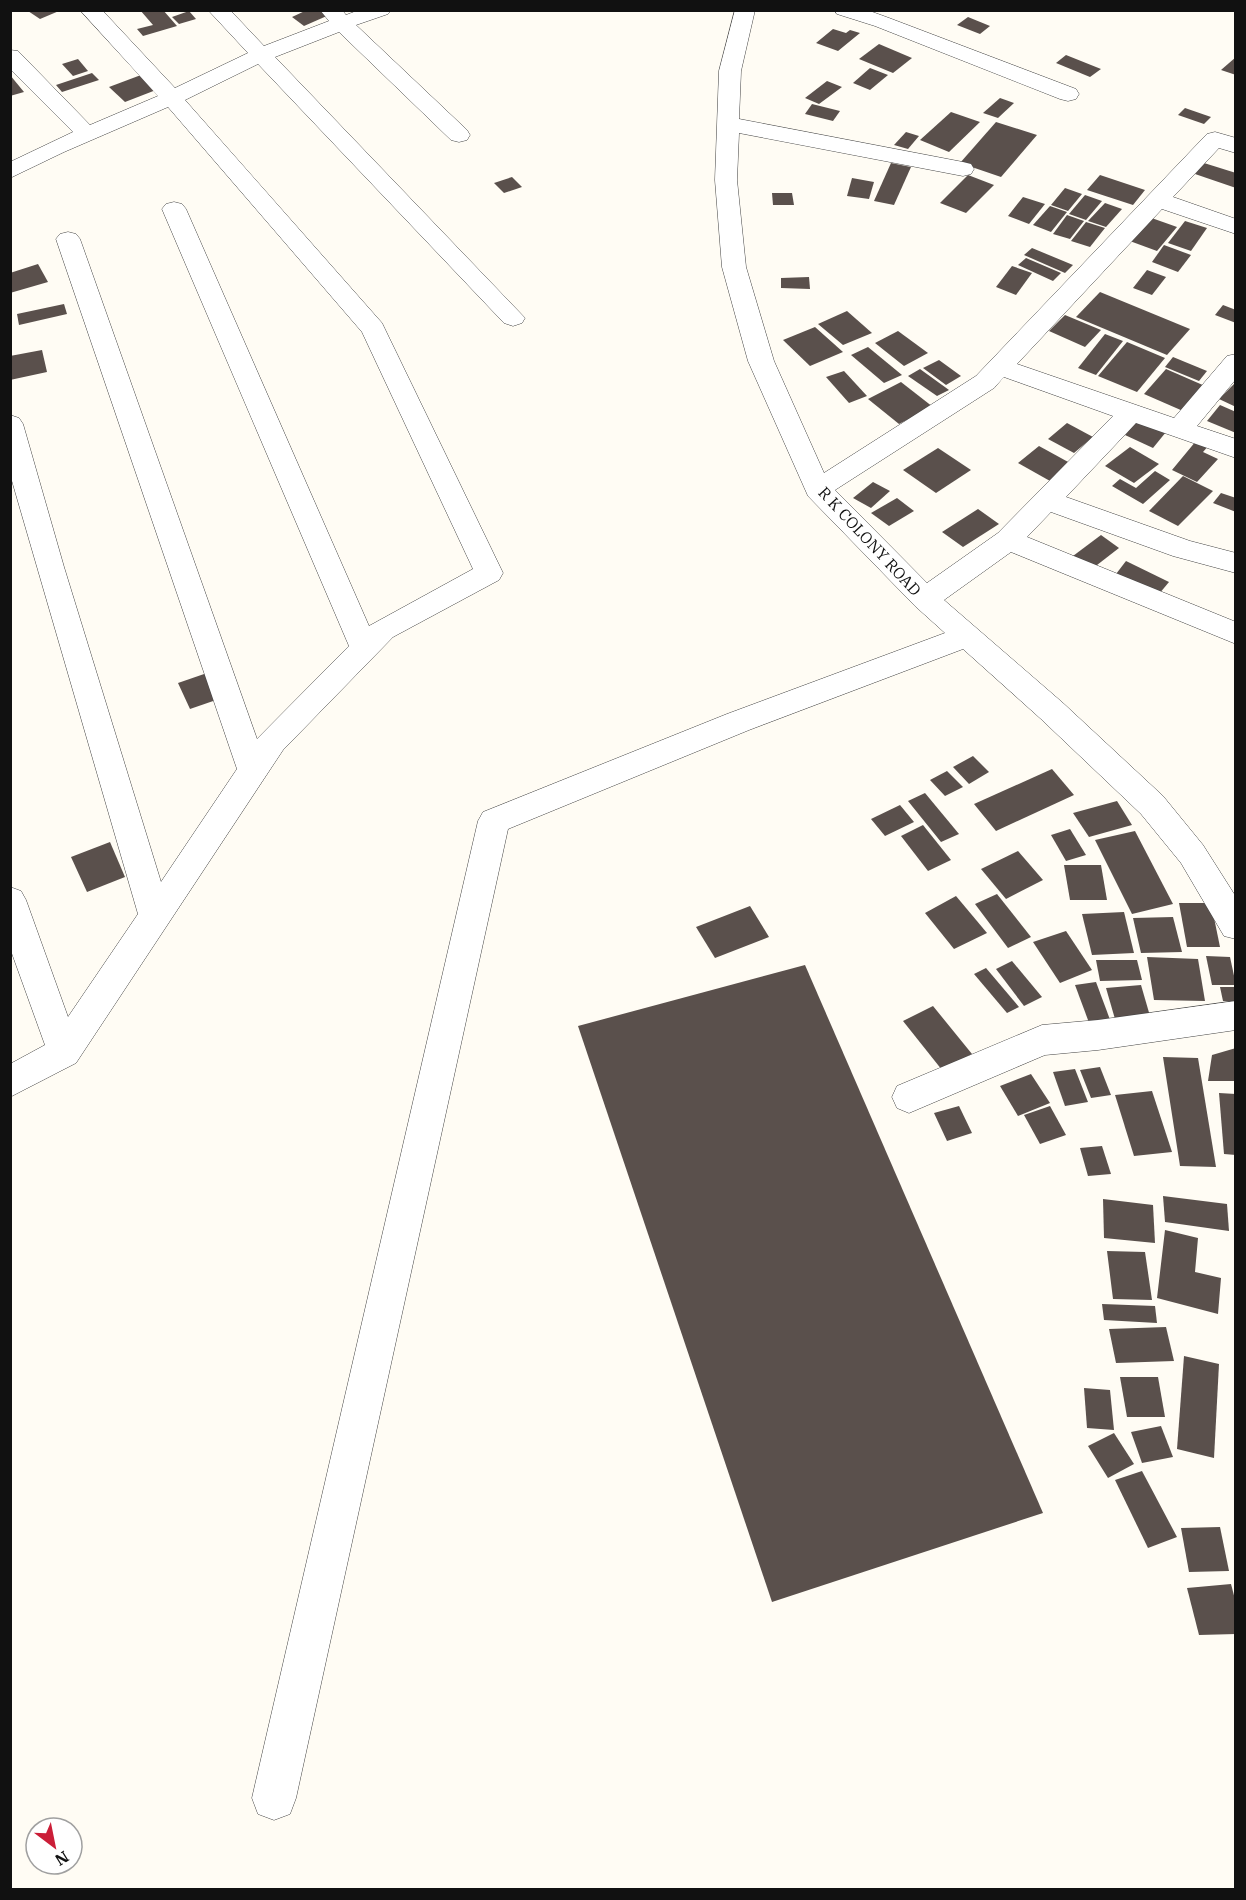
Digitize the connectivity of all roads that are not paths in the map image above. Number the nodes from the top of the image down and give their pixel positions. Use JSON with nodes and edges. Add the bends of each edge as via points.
{"nodes":[{"id":1,"x":90,"y":10,"type":"edge"},
{"id":2,"x":218,"y":10,"type":"edge"},
{"id":3,"x":381,"y":10,"type":"edge"},
{"id":4,"x":745,"y":10,"type":"edge"},
{"id":5,"x":844,"y":10,"type":"edge"},
{"id":6,"x":869,"y":14,"type":"edge"},
{"id":7,"x":336,"y":17,"type":"edge"},
{"id":8,"x":261,"y":55,"type":"junction"},
{"id":9,"x":10,"y":56,"type":"edge"},
{"id":10,"x":1068,"y":94,"type":"dead end"},
{"id":11,"x":172,"y":98,"type":"junction"},
{"id":12,"x":729,"y":124,"type":"junction"},
{"id":13,"x":88,"y":135,"type":"junction"},
{"id":14,"x":459,"y":135,"type":"dead end"},
{"id":15,"x":1236,"y":146,"type":"edge"},
{"id":16,"x":963,"y":169,"type":"dead end"},
{"id":17,"x":10,"y":171,"type":"edge"},
{"id":18,"x":1158,"y":200,"type":"junction"},
{"id":19,"x":174,"y":209,"type":"dead end"},
{"id":20,"x":1236,"y":227,"type":"edge"},
{"id":21,"x":68,"y":239,"type":"dead end"},
{"id":22,"x":513,"y":318,"type":"dead end"},
{"id":23,"x":1236,"y":362,"type":"edge"},
{"id":24,"x":1000,"y":367,"type":"junction"},
{"id":25,"x":1131,"y":413,"type":"junction"},
{"id":26,"x":10,"y":424,"type":"edge"},
{"id":27,"x":1179,"y":430,"type":"junction"},
{"id":28,"x":1236,"y":449,"type":"edge"},
{"id":29,"x":818,"y":489,"type":"junction"},
{"id":30,"x":1047,"y":500,"type":"junction"},
{"id":31,"x":1008,"y":540,"type":"junction"},
{"id":32,"x":1236,"y":563,"type":"edge"},
{"id":33,"x":925,"y":599,"type":"junction"},
{"id":34,"x":1236,"y":634,"type":"edge"},
{"id":35,"x":968,"y":636,"type":"junction"},
{"id":36,"x":365,"y":649,"type":"junction"},
{"id":37,"x":253,"y":770,"type":"junction"},
{"id":38,"x":10,"y":900,"type":"edge"},
{"id":39,"x":155,"y":916,"type":"junction"},
{"id":40,"x":1236,"y":926,"type":"edge"},
{"id":41,"x":1236,"y":1015,"type":"edge"},
{"id":42,"x":64,"y":1052,"type":"junction"},
{"id":43,"x":10,"y":1082,"type":"edge"},
{"id":44,"x":909,"y":1097,"type":"dead end"},
{"id":45,"x":274,"y":1798,"type":"dead end"}],
"edges":[{"from":1,"to":11,"type":"street"},
{"from":2,"to":8,"type":"street"},
{"from":3,"to":7,"type":"street"},
{"from":4,"to":12,"type":"street","name":"R K COLONY ROAD","via":[[730,71]]},
{"from":5,"to":6,"type":"street"},
{"from":6,"to":10,"type":"street"},
{"from":7,"to":8,"type":"street"},
{"from":7,"to":14,"type":"street"},
{"from":8,"to":11,"type":"street"},
{"from":8,"to":22,"type":"street"},
{"from":9,"to":13,"type":"street"},
{"from":11,"to":13,"type":"street"},
{"from":11,"to":36,"type":"street","via":[[373,329],[489,573],[383,630]]},
{"from":12,"to":16,"type":"street"},
{"from":12,"to":29,"type":"street","name":"R K COLONY ROAD","via":[[726,180],[734,267],[761,361]]},
{"from":13,"to":17,"type":"street"},
{"from":15,"to":18,"type":"street","via":[[1215,139]]},
{"from":18,"to":20,"type":"street"},
{"from":18,"to":24,"type":"street"},
{"from":19,"to":36,"type":"street"},
{"from":21,"to":37,"type":"street"},
{"from":23,"to":27,"type":"street"},
{"from":24,"to":25,"type":"street"},
{"from":24,"to":29,"type":"street","via":[[985,382]]},
{"from":25,"to":27,"type":"street"},
{"from":25,"to":30,"type":"street"},
{"from":26,"to":39,"type":"street"},
{"from":27,"to":28,"type":"street"},
{"from":29,"to":33,"type":"street","name":"R K COLONY ROAD"},
{"from":30,"to":31,"type":"street"},
{"from":30,"to":32,"type":"street","via":[[1183,549]]},
{"from":31,"to":33,"type":"street"},
{"from":31,"to":34,"type":"street"},
{"from":33,"to":35,"type":"street","name":"R K COLONY ROAD"},
{"from":35,"to":40,"type":"street","name":"R K COLONY ROAD","via":[[1152,805],[1192,854]]},
{"from":35,"to":45,"type":"street","via":[[738,722],[494,821]]},
{"from":36,"to":37,"type":"street","via":[[272,742]]},
{"from":37,"to":39,"type":"street"},
{"from":38,"to":42,"type":"street"},
{"from":39,"to":42,"type":"street"},
{"from":41,"to":44,"type":"street","via":[[1042,1040]]},
{"from":42,"to":43,"type":"street"}]}
